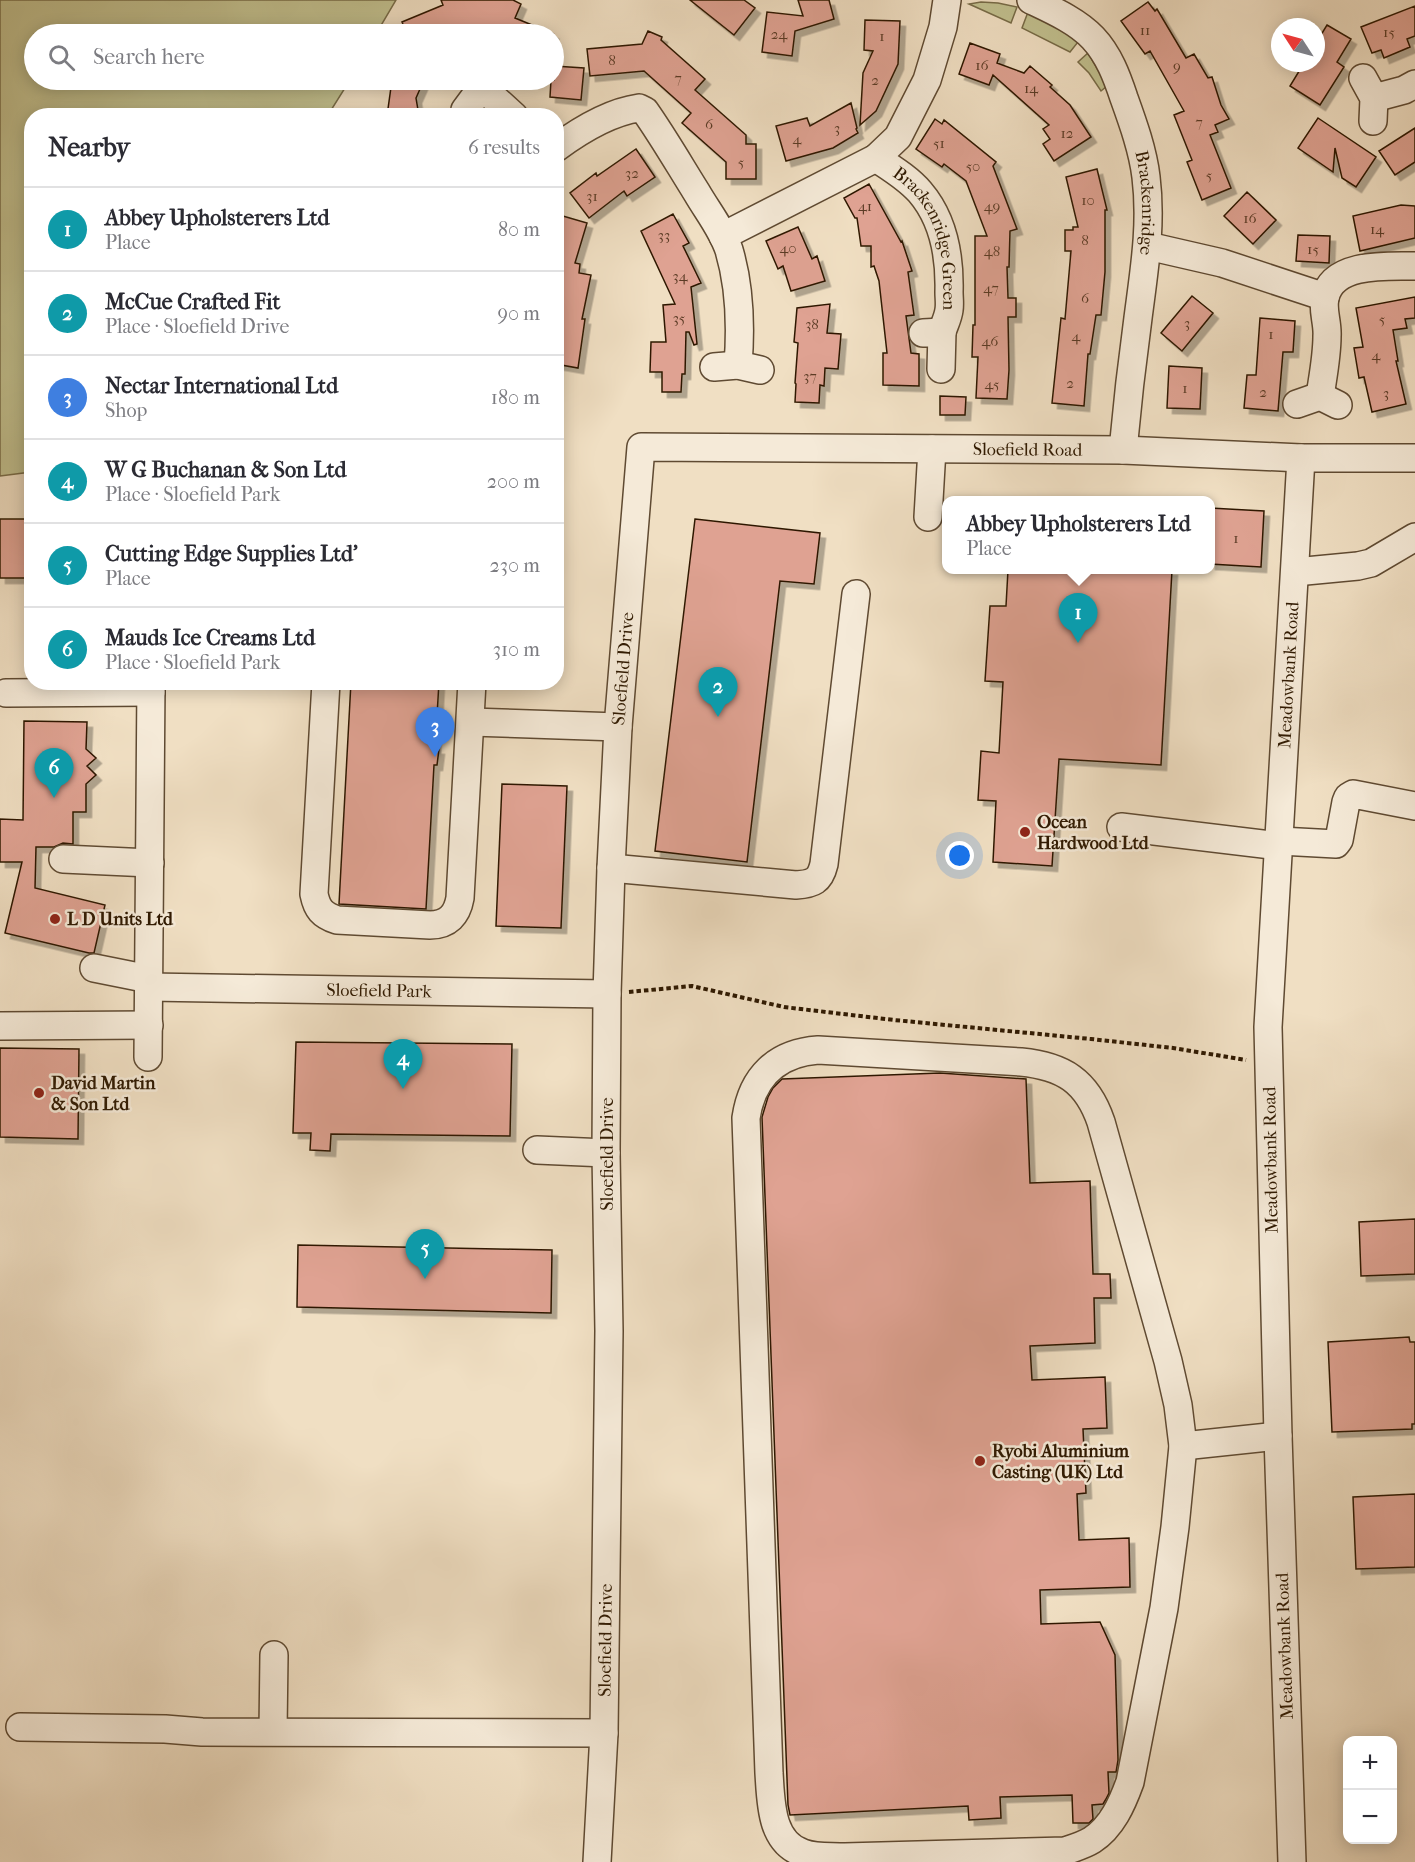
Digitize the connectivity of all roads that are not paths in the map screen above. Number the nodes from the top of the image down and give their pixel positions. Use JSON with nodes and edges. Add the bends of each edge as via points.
{"nodes":[{"id":1,"x":947,"y":0,"type":"edge"},
{"id":2,"x":1031,"y":0,"type":"edge"},
{"id":3,"x":1415,"y":84,"type":"edge"},
{"id":4,"x":477,"y":90,"type":"edge"},
{"id":5,"x":488,"y":90,"type":"edge"},
{"id":6,"x":1370,"y":99,"type":"dead end"},
{"id":7,"x":466,"y":108,"type":"edge"},
{"id":8,"x":506,"y":108,"type":"edge"},
{"id":9,"x":564,"y":142,"type":"edge"},
{"id":10,"x":876,"y":158,"type":"junction"},
{"id":11,"x":723,"y":236,"type":"junction"},
{"id":12,"x":1148,"y":246,"type":"junction"},
{"id":13,"x":1415,"y":266,"type":"edge"},
{"id":14,"x":1325,"y":297,"type":"junction"},
{"id":15,"x":737,"y":367,"type":"dead end"},
{"id":16,"x":941,"y":369,"type":"dead end"},
{"id":17,"x":1318,"y":402,"type":"dead end"},
{"id":18,"x":641,"y":447,"type":"joint"},
{"id":19,"x":932,"y":449,"type":"junction"},
{"id":20,"x":1123,"y":450,"type":"junction"},
{"id":21,"x":1300,"y":458,"type":"junction"},
{"id":22,"x":1415,"y":458,"type":"edge"},
{"id":23,"x":928,"y":517,"type":"dead end"},
{"id":24,"x":1415,"y":537,"type":"edge"},
{"id":25,"x":1295,"y":572,"type":"junction"},
{"id":26,"x":856,"y":594,"type":"dead end"},
{"id":27,"x":78,"y":690,"type":"edge"},
{"id":28,"x":151,"y":690,"type":"edge"},
{"id":29,"x":326,"y":690,"type":"edge"},
{"id":30,"x":472,"y":690,"type":"edge"},
{"id":31,"x":6,"y":693,"type":"dead end"},
{"id":32,"x":471,"y":722,"type":"junction"},
{"id":33,"x":618,"y":728,"type":"junction"},
{"id":34,"x":1415,"y":806,"type":"edge"},
{"id":35,"x":1121,"y":827,"type":"dead end"},
{"id":36,"x":1280,"y":844,"type":"junction"},
{"id":37,"x":63,"y":859,"type":"dead end"},
{"id":38,"x":150,"y":863,"type":"junction"},
{"id":39,"x":611,"y":868,"type":"junction"},
{"id":40,"x":94,"y":968,"type":"dead end"},
{"id":41,"x":149,"y":983,"type":"junction"},
{"id":42,"x":607,"y":994,"type":"junction"},
{"id":43,"x":148,"y":1024,"type":"junction"},
{"id":44,"x":0,"y":1026,"type":"edge"},
{"id":45,"x":148,"y":1058,"type":"dead end"},
{"id":46,"x":537,"y":1150,"type":"dead end"},
{"id":47,"x":606,"y":1153,"type":"junction"},
{"id":48,"x":1278,"y":1436,"type":"junction"},
{"id":49,"x":1183,"y":1446,"type":"junction"},
{"id":50,"x":274,"y":1655,"type":"dead end"},
{"id":51,"x":20,"y":1727,"type":"dead end"},
{"id":52,"x":273,"y":1731,"type":"junction"},
{"id":53,"x":604,"y":1733,"type":"junction"},
{"id":54,"x":597,"y":1860,"type":"edge"},
{"id":55,"x":1292,"y":1862,"type":"edge"}],
"edges":[{"from":1,"to":10,"type":"street","name":"Brackenridge Green","via":[[927,80],[898,137]]},
{"from":2,"to":12,"type":"street","name":"Brackenridge","via":[[1085,31],[1112,65],[1146,175]]},
{"from":3,"to":6,"type":"street"},
{"from":4,"to":7,"type":"street"},
{"from":5,"to":8,"type":"street"},
{"from":9,"to":11,"type":"street","via":[[615,114],[639,108],[645,111]]},
{"from":10,"to":11,"type":"street","name":"Brackenridge Green"},
{"from":10,"to":16,"type":"street","name":"Brackenridge Green","via":[[918,190],[932,208],[947,246],[949,310],[932,333]]},
{"from":11,"to":15,"type":"street","via":[[737,287]]},
{"from":12,"to":14,"type":"street","via":[[1222,263]]},
{"from":12,"to":20,"type":"street","name":"Brackenridge"},
{"from":13,"to":14,"type":"street","via":[[1353,270],[1336,280]]},
{"from":14,"to":17,"type":"street","via":[[1327,338]]},
{"from":18,"to":19,"type":"street","name":"Sloefield Road"},
{"from":18,"to":33,"type":"street","name":"Sloefield Drive"},
{"from":19,"to":20,"type":"street","name":"Sloefield Road"},
{"from":19,"to":23,"type":"street"},
{"from":20,"to":21,"type":"street","name":"Sloefield Road"},
{"from":21,"to":22,"type":"street","name":"Sloefield Road"},
{"from":21,"to":25,"type":"street","name":"Meadowbank Road"},
{"from":24,"to":25,"type":"street","via":[[1371,563]]},
{"from":25,"to":36,"type":"street","name":"Meadowbank Road"},
{"from":26,"to":39,"type":"street","via":[[821,874],[809,884],[796,885]]},
{"from":27,"to":31,"type":"street"},
{"from":28,"to":38,"type":"street"},
{"from":29,"to":32,"type":"street","via":[[314,894],[320,912],[337,920],[436,925],[448,921],[456,912]]},
{"from":30,"to":32,"type":"street"},
{"from":32,"to":33,"type":"street"},
{"from":33,"to":39,"type":"street","name":"Sloefield Drive"},
{"from":34,"to":36,"type":"street","via":[[1353,795],[1346,800],[1336,844]]},
{"from":35,"to":36,"type":"street"},
{"from":36,"to":48,"type":"street","name":"Meadowbank Road","via":[[1268,1027]]},
{"from":37,"to":38,"type":"street"},
{"from":38,"to":41,"type":"street"},
{"from":39,"to":42,"type":"street","name":"Sloefield Drive"},
{"from":40,"to":41,"type":"street","name":"Sloefield Park"},
{"from":41,"to":42,"type":"street","name":"Sloefield Park"},
{"from":41,"to":43,"type":"street"},
{"from":42,"to":47,"type":"street","name":"Sloefield Drive"},
{"from":43,"to":44,"type":"street"},
{"from":43,"to":45,"type":"street"},
{"from":46,"to":47,"type":"street"},
{"from":47,"to":53,"type":"street","name":"Sloefield Drive","via":[[609,1331]]},
{"from":48,"to":49,"type":"street"},
{"from":48,"to":55,"type":"street","name":"Meadowbank Road"},
{"from":49,"to":49,"type":"street","via":[[1164,1608],[1130,1782],[1117,1811],[1102,1831],[1091,1841],[1065,1851],[825,1856],[805,1854],[785,1841],[775,1823],[769,1773],[745,1129],[753,1091],[770,1068],[790,1055],[818,1050],[1034,1063],[1062,1072],[1079,1083],[1094,1104],[1104,1133],[1168,1361]]},
{"from":50,"to":52,"type":"street"},
{"from":51,"to":52,"type":"street"},
{"from":52,"to":53,"type":"street"},
{"from":53,"to":54,"type":"street","name":"Sloefield Drive"}]}
